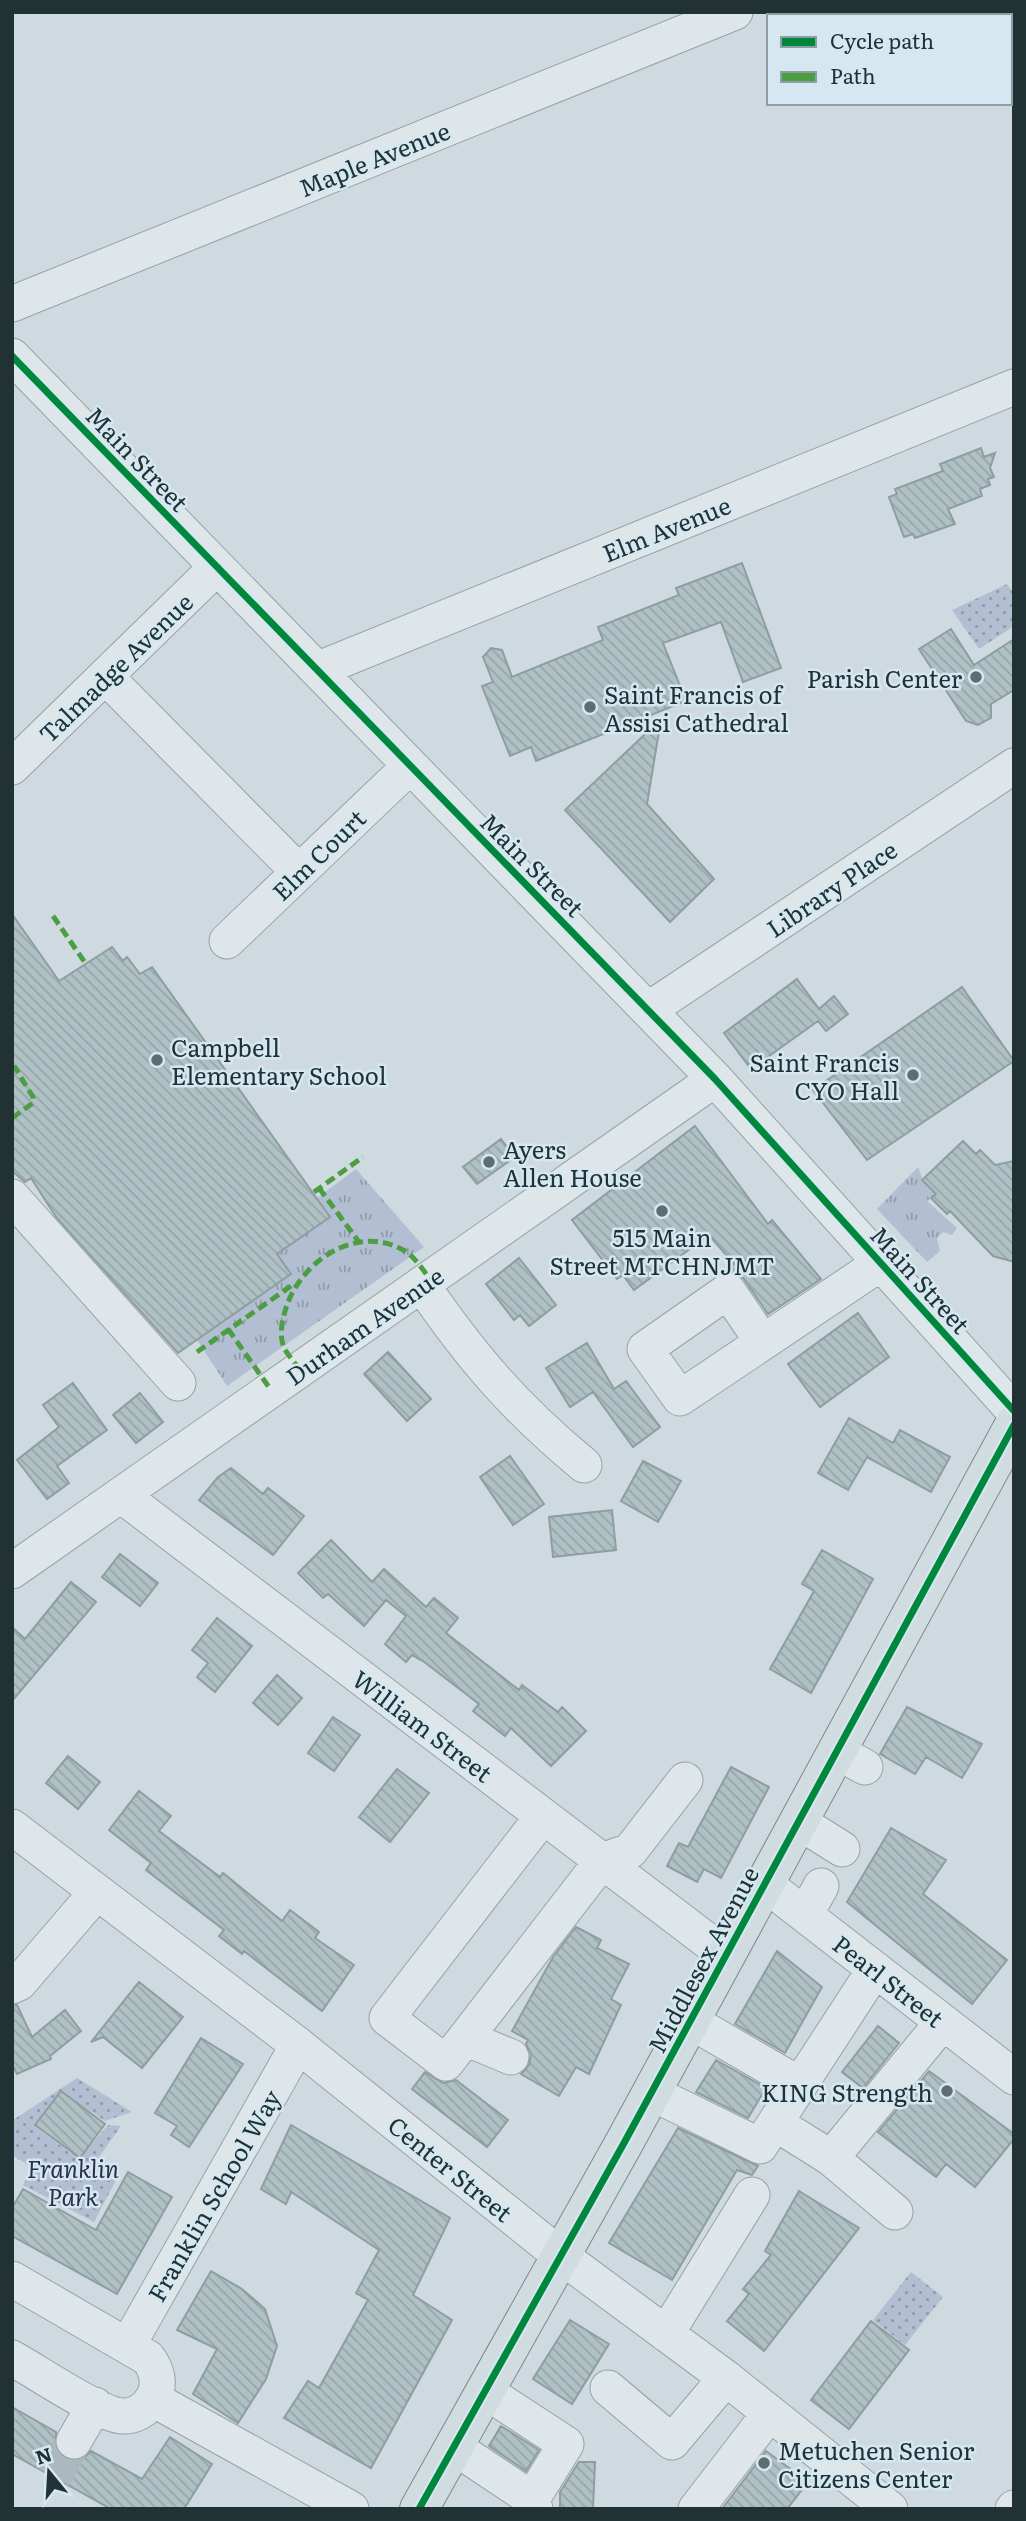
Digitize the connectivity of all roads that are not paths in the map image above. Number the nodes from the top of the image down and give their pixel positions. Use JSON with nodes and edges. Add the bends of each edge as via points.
{"nodes":[{"id":1,"x":735,"y":12,"type":"edge"},
{"id":2,"x":12,"y":304,"type":"edge"},
{"id":3,"x":12,"y":356,"type":"edge"},
{"id":4,"x":1014,"y":387,"type":"edge"},
{"id":5,"x":217,"y":567,"type":"junction"},
{"id":6,"x":319,"y":669,"type":"junction"},
{"id":7,"x":105,"y":676,"type":"junction"},
{"id":8,"x":410,"y":766,"type":"junction"},
{"id":9,"x":1014,"y":766,"type":"edge"},
{"id":10,"x":12,"y":767,"type":"edge"},
{"id":11,"x":299,"y":872,"type":"junction"},
{"id":12,"x":227,"y":941,"type":"dead end"},
{"id":13,"x":648,"y":1010,"type":"junction"},
{"id":14,"x":715,"y":1079,"type":"junction"},
{"id":15,"x":12,"y":1197,"type":"edge"},
{"id":16,"x":881,"y":1263,"type":"junction"},
{"id":17,"x":422,"y":1284,"type":"junction"},
{"id":18,"x":762,"y":1341,"type":"dead end"},
{"id":19,"x":178,"y":1382,"type":"dead end"},
{"id":20,"x":1014,"y":1411,"type":"edge"},
{"id":21,"x":1014,"y":1425,"type":"edge"},
{"id":22,"x":584,"y":1465,"type":"dead end"},
{"id":23,"x":121,"y":1495,"type":"junction"},
{"id":24,"x":12,"y":1571,"type":"edge"},
{"id":25,"x":685,"y":1780,"type":"dead end"},
{"id":26,"x":543,"y":1816,"type":"junction"},
{"id":27,"x":799,"y":1822,"type":"junction"},
{"id":28,"x":12,"y":1827,"type":"edge"},
{"id":29,"x":842,"y":1849,"type":"dead end"},
{"id":30,"x":602,"y":1861,"type":"junction"},
{"id":31,"x":765,"y":1884,"type":"junction"},
{"id":32,"x":97,"y":1892,"type":"junction"},
{"id":33,"x":726,"y":1955,"type":"junction"},
{"id":34,"x":876,"y":1969,"type":"junction"},
{"id":35,"x":12,"y":1986,"type":"edge"},
{"id":36,"x":690,"y":2021,"type":"junction"},
{"id":37,"x":943,"y":2022,"type":"junction"},
{"id":38,"x":465,"y":2038,"type":"junction"},
{"id":39,"x":298,"y":2045,"type":"junction"},
{"id":40,"x":511,"y":2057,"type":"dead end"},
{"id":41,"x":1014,"y":2077,"type":"edge"},
{"id":42,"x":800,"y":2085,"type":"junction"},
{"id":43,"x":652,"y":2093,"type":"junction"},
{"id":44,"x":775,"y":2123,"type":"junction"},
{"id":45,"x":831,"y":2158,"type":"junction"},
{"id":46,"x":752,"y":2196,"type":"dead end"},
{"id":47,"x":895,"y":2212,"type":"dead end"},
{"id":48,"x":561,"y":2256,"type":"junction"},
{"id":49,"x":12,"y":2279,"type":"edge"},
{"id":50,"x":666,"y":2334,"type":"junction"},
{"id":51,"x":128,"y":2345,"type":"junction"},
{"id":52,"x":12,"y":2358,"type":"edge"},
{"id":53,"x":726,"y":2378,"type":"junction"},
{"id":54,"x":608,"y":2388,"type":"dead end"},
{"id":55,"x":485,"y":2391,"type":"junction"},
{"id":56,"x":153,"y":2399,"type":"junction"},
{"id":57,"x":95,"y":2405,"type":"junction"},
{"id":58,"x":770,"y":2413,"type":"junction"},
{"id":59,"x":74,"y":2441,"type":"tunnel mouth"},
{"id":60,"x":454,"y":2448,"type":"junction"},
{"id":61,"x":533,"y":2504,"type":"edge"},
{"id":62,"x":352,"y":2509,"type":"edge"},
{"id":63,"x":419,"y":2509,"type":"edge"},
{"id":64,"x":695,"y":2509,"type":"edge"},
{"id":65,"x":890,"y":2509,"type":"edge"}],
"edges":[{"from":1,"to":2,"type":"street","name":"Maple Avenue"},
{"from":3,"to":5,"type":"street","name":"Main Street"},
{"from":4,"to":6,"type":"street","name":"Elm Avenue"},
{"from":5,"to":6,"type":"street","name":"Main Street"},
{"from":5,"to":7,"type":"street","name":"Talmadge Avenue"},
{"from":6,"to":8,"type":"street","name":"Main Street"},
{"from":7,"to":10,"type":"street","name":"Talmadge Avenue"},
{"from":7,"to":11,"type":"street"},
{"from":8,"to":11,"type":"street","name":"Elm Court"},
{"from":8,"to":13,"type":"street","name":"Main Street"},
{"from":9,"to":13,"type":"street","name":"Library Place"},
{"from":11,"to":12,"type":"street","name":"Elm Court"},
{"from":13,"to":14,"type":"street","name":"Main Street"},
{"from":14,"to":16,"type":"street","name":"Main Street"},
{"from":14,"to":17,"type":"street","name":"Durham Avenue"},
{"from":15,"to":19,"type":"street"},
{"from":16,"to":18,"type":"street"},
{"from":16,"to":20,"type":"street","name":"Main Street"},
{"from":17,"to":22,"type":"street","via":[[464,1346],[494,1380],[531,1421]]},
{"from":17,"to":23,"type":"street","name":"Durham Avenue"},
{"from":21,"to":27,"type":"main road","name":"Middlesex Avenue","via":[[851,1759]]},
{"from":23,"to":24,"type":"street","name":"Durham Avenue"},
{"from":23,"to":26,"type":"street","name":"William Street"},
{"from":25,"to":30,"type":"street","via":[[630,1851]]},
{"from":26,"to":30,"type":"street","name":"William Street"},
{"from":26,"to":38,"type":"street","via":[[387,2018],[446,2063]]},
{"from":27,"to":29,"type":"street"},
{"from":27,"to":31,"type":"main road","name":"Middlesex Avenue"},
{"from":28,"to":32,"type":"street","name":"Center Street"},
{"from":30,"to":33,"type":"street","name":"William Street"},
{"from":30,"to":38,"type":"street"},
{"from":31,"to":33,"type":"main road","name":"Middlesex Avenue"},
{"from":31,"to":34,"type":"street","name":"Pearl Street","via":[[813,1900]]},
{"from":32,"to":35,"type":"street"},
{"from":32,"to":39,"type":"street","name":"Center Street"},
{"from":33,"to":36,"type":"main road","name":"Middlesex Avenue"},
{"from":34,"to":37,"type":"street","name":"Pearl Street"},
{"from":34,"to":42,"type":"street"},
{"from":36,"to":42,"type":"street"},
{"from":36,"to":43,"type":"main road","name":"Middlesex Avenue"},
{"from":37,"to":41,"type":"street","name":"Pearl Street"},
{"from":37,"to":45,"type":"street"},
{"from":38,"to":40,"type":"street"},
{"from":39,"to":48,"type":"street","name":"Center Street"},
{"from":39,"to":51,"type":"street","name":"Franklin School Way"},
{"from":42,"to":44,"type":"street"},
{"from":43,"to":44,"type":"street","via":[[760,2146]]},
{"from":43,"to":48,"type":"main road","name":"Middlesex Avenue"},
{"from":44,"to":45,"type":"street"},
{"from":45,"to":47,"type":"street"},
{"from":46,"to":50,"type":"street"},
{"from":48,"to":50,"type":"street","name":"Center Street"},
{"from":48,"to":55,"type":"main road","name":"Middlesex Avenue"},
{"from":49,"to":51,"type":"street"},
{"from":50,"to":53,"type":"street","name":"Center Street"},
{"from":51,"to":56,"type":"street","via":[[155,2368],[158,2379]]},
{"from":52,"to":57,"type":"street"},
{"from":53,"to":54,"type":"street","via":[[673,2442]]},
{"from":53,"to":58,"type":"street","name":"Center Street"},
{"from":55,"to":60,"type":"main road","name":"Middlesex Avenue"},
{"from":55,"to":61,"type":"street","via":[[566,2444]]},
{"from":56,"to":57,"type":"street","via":[[143,2410],[121,2416]]},
{"from":56,"to":62,"type":"street"},
{"from":57,"to":59,"type":"street"},
{"from":58,"to":64,"type":"street"},
{"from":58,"to":65,"type":"street","name":"Center Street"},
{"from":60,"to":61,"type":"street"},
{"from":60,"to":63,"type":"main road","name":"Middlesex Avenue"}]}
